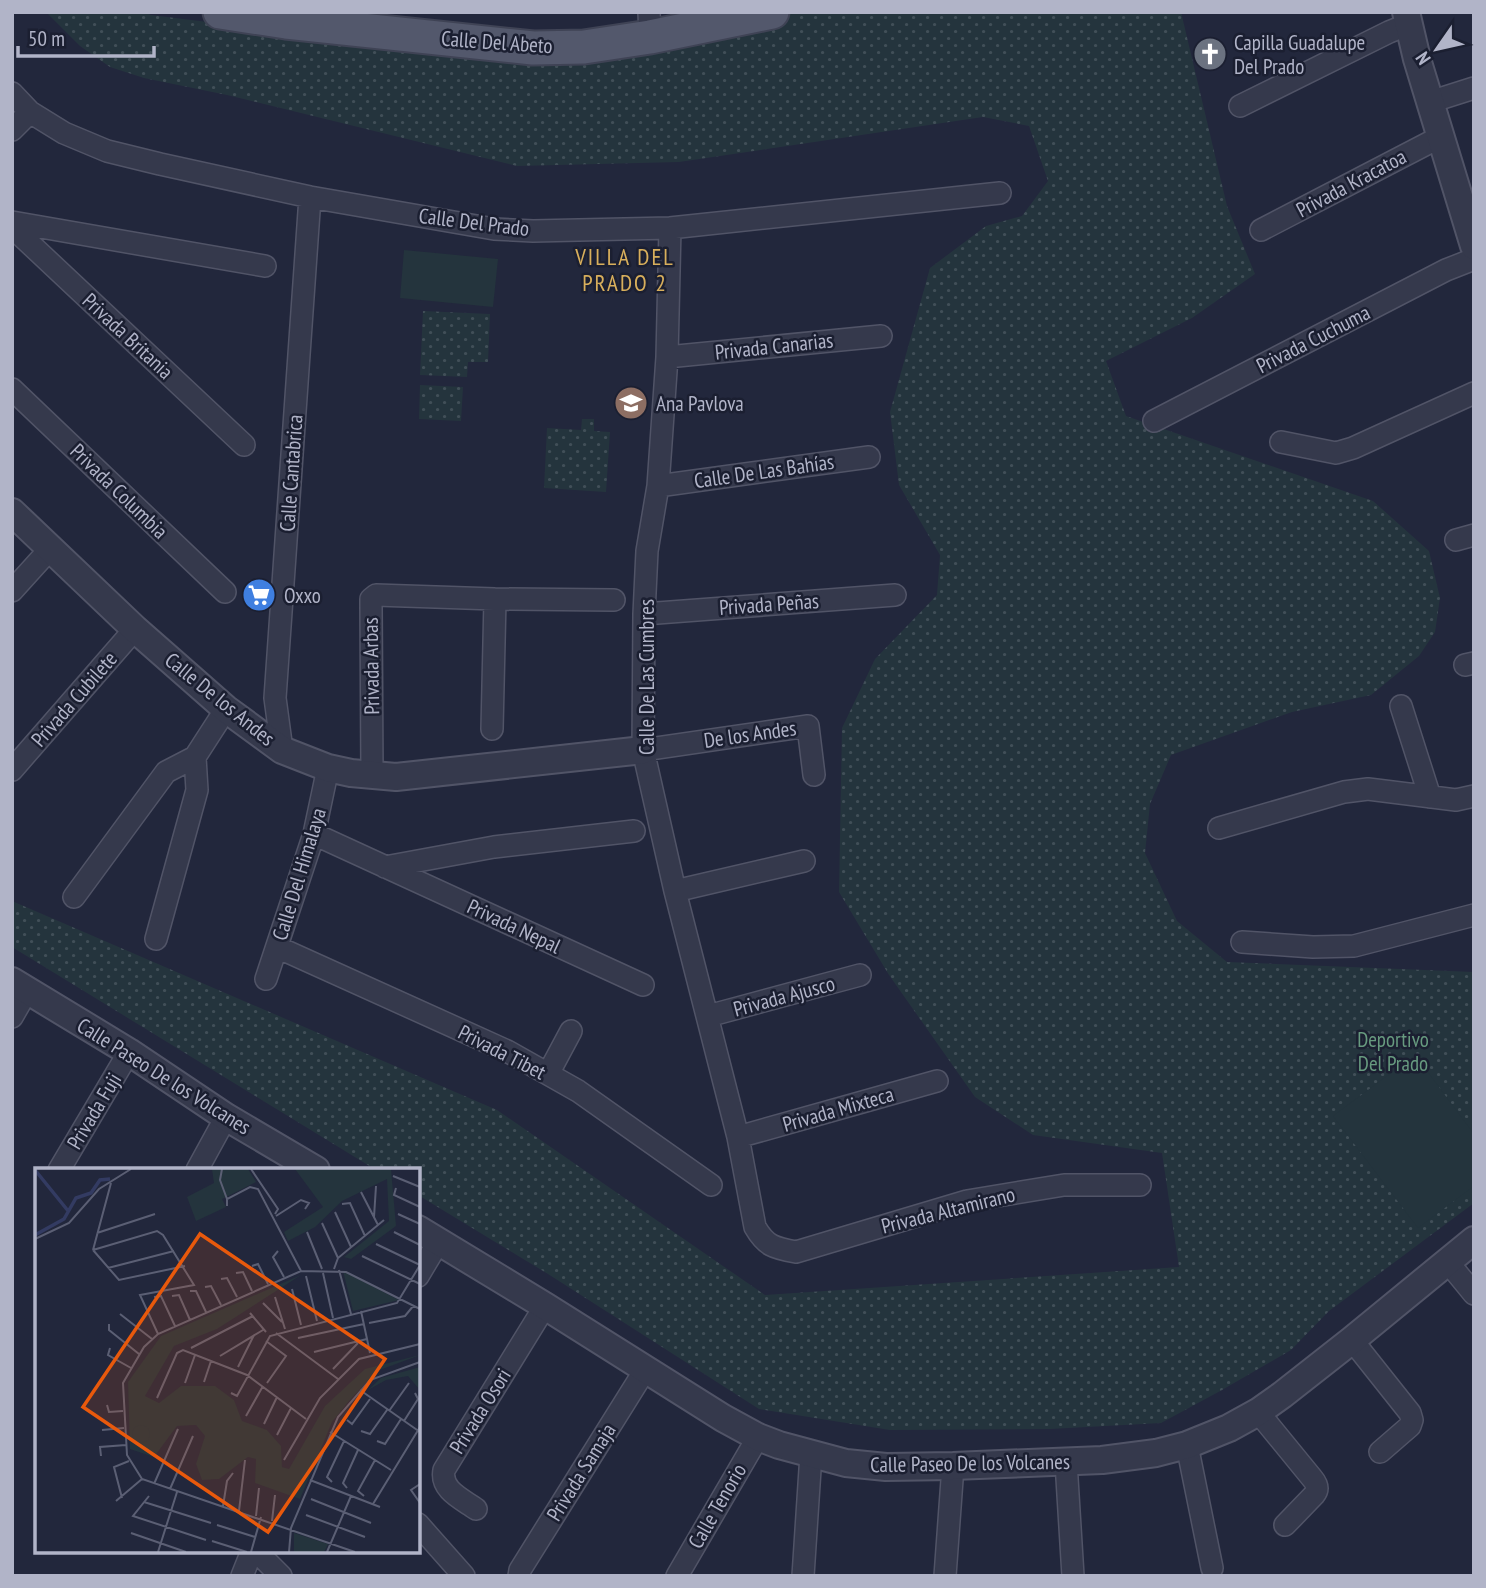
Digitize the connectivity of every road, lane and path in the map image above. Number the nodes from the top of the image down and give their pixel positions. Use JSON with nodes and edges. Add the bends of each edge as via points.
{"nodes":[{"id":1,"x":220,"y":12,"type":"edge"},
{"id":2,"x":772,"y":12,"type":"edge"},
{"id":3,"x":287,"y":17,"type":"edge"},
{"id":4,"x":1407,"y":18,"type":"edge"},
{"id":5,"x":649,"y":24,"type":"edge"},
{"id":6,"x":1474,"y":88,"type":"edge"},
{"id":7,"x":12,"y":93,"type":"edge"},
{"id":8,"x":1430,"y":102,"type":"junction"},
{"id":9,"x":1240,"y":106,"type":"dead end"},
{"id":10,"x":30,"y":111,"type":"junction"},
{"id":11,"x":12,"y":130,"type":"edge"},
{"id":12,"x":1440,"y":136,"type":"junction"},
{"id":13,"x":1000,"y":193,"type":"dead end"},
{"id":14,"x":310,"y":197,"type":"junction"},
{"id":15,"x":12,"y":224,"type":"edge"},
{"id":16,"x":670,"y":228,"type":"junction"},
{"id":17,"x":1261,"y":230,"type":"dead end"},
{"id":18,"x":1474,"y":246,"type":"edge"},
{"id":19,"x":1474,"y":259,"type":"edge"},
{"id":20,"x":265,"y":266,"type":"dead end"},
{"id":21,"x":881,"y":336,"type":"dead end"},
{"id":22,"x":667,"y":357,"type":"junction"},
{"id":23,"x":12,"y":390,"type":"edge"},
{"id":24,"x":1474,"y":393,"type":"edge"},
{"id":25,"x":1154,"y":421,"type":"dead end"},
{"id":26,"x":1281,"y":442,"type":"dead end"},
{"id":27,"x":244,"y":446,"type":"dead end"},
{"id":28,"x":869,"y":457,"type":"dead end"},
{"id":29,"x":658,"y":486,"type":"junction"},
{"id":30,"x":12,"y":512,"type":"edge"},
{"id":31,"x":50,"y":549,"type":"junction"},
{"id":32,"x":12,"y":591,"type":"edge"},
{"id":33,"x":225,"y":592,"type":"dead end"},
{"id":34,"x":895,"y":595,"type":"dead end"},
{"id":35,"x":495,"y":599,"type":"junction"},
{"id":36,"x":614,"y":600,"type":"dead end"},
{"id":37,"x":644,"y":614,"type":"junction"},
{"id":38,"x":135,"y":629,"type":"junction"},
{"id":39,"x":1401,"y":706,"type":"dead end"},
{"id":40,"x":226,"y":709,"type":"junction"},
{"id":41,"x":492,"y":729,"type":"dead end"},
{"id":42,"x":282,"y":750,"type":"junction"},
{"id":43,"x":643,"y":750,"type":"junction"},
{"id":44,"x":195,"y":757,"type":"junction"},
{"id":45,"x":328,"y":768,"type":"junction"},
{"id":46,"x":12,"y":770,"type":"edge"},
{"id":47,"x":372,"y":774,"type":"junction"},
{"id":48,"x":814,"y":775,"type":"dead end"},
{"id":49,"x":1474,"y":796,"type":"edge"},
{"id":50,"x":1430,"y":797,"type":"junction"},
{"id":51,"x":1219,"y":828,"type":"dead end"},
{"id":52,"x":634,"y":831,"type":"dead end"},
{"id":53,"x":314,"y":834,"type":"junction"},
{"id":54,"x":804,"y":861,"type":"dead end"},
{"id":55,"x":385,"y":867,"type":"junction"},
{"id":56,"x":675,"y":891,"type":"junction"},
{"id":57,"x":74,"y":897,"type":"dead end"},
{"id":58,"x":1474,"y":915,"type":"edge"},
{"id":59,"x":156,"y":939,"type":"dead end"},
{"id":60,"x":1242,"y":942,"type":"dead end"},
{"id":61,"x":276,"y":947,"type":"junction"},
{"id":62,"x":860,"y":975,"type":"dead end"},
{"id":63,"x":266,"y":979,"type":"dead end"},
{"id":64,"x":643,"y":985,"type":"dead end"},
{"id":65,"x":20,"y":986,"type":"edge"},
{"id":66,"x":708,"y":1016,"type":"junction"},
{"id":67,"x":12,"y":1017,"type":"edge"},
{"id":68,"x":571,"y":1031,"type":"dead end"},
{"id":69,"x":129,"y":1052,"type":"junction"},
{"id":70,"x":548,"y":1074,"type":"junction"},
{"id":71,"x":937,"y":1082,"type":"dead end"},
{"id":72,"x":226,"y":1117,"type":"junction"},
{"id":73,"x":738,"y":1137,"type":"junction"},
{"id":74,"x":60,"y":1168,"type":"edge"},
{"id":75,"x":198,"y":1168,"type":"edge"},
{"id":76,"x":313,"y":1168,"type":"edge"},
{"id":77,"x":712,"y":1185,"type":"dead end"},
{"id":78,"x":1140,"y":1185,"type":"dead end"},
{"id":79,"x":429,"y":1235,"type":"edge"},
{"id":80,"x":762,"y":1239,"type":"joint"},
{"id":81,"x":1474,"y":1240,"type":"edge"},
{"id":82,"x":1447,"y":1261,"type":"junction"},
{"id":83,"x":420,"y":1269,"type":"edge"},
{"id":84,"x":1474,"y":1294,"type":"edge"},
{"id":85,"x":545,"y":1306,"type":"junction"},
{"id":86,"x":1352,"y":1340,"type":"junction"},
{"id":87,"x":645,"y":1370,"type":"junction"},
{"id":88,"x":1258,"y":1412,"type":"junction"},
{"id":89,"x":758,"y":1437,"type":"junction"},
{"id":90,"x":1187,"y":1445,"type":"junction"},
{"id":91,"x":1380,"y":1452,"type":"dead end"},
{"id":92,"x":811,"y":1454,"type":"junction"},
{"id":93,"x":1066,"y":1462,"type":"junction"},
{"id":94,"x":953,"y":1466,"type":"junction"},
{"id":95,"x":476,"y":1509,"type":"dead end"},
{"id":96,"x":1286,"y":1525,"type":"dead end"},
{"id":97,"x":420,"y":1526,"type":"edge"},
{"id":98,"x":253,"y":1553,"type":"edge"},
{"id":99,"x":256,"y":1553,"type":"edge"},
{"id":100,"x":1212,"y":1568,"type":"dead end"},
{"id":101,"x":242,"y":1576,"type":"edge"},
{"id":102,"x":281,"y":1576,"type":"edge"},
{"id":103,"x":464,"y":1576,"type":"edge"},
{"id":104,"x":519,"y":1576,"type":"edge"},
{"id":105,"x":677,"y":1576,"type":"edge"},
{"id":106,"x":803,"y":1576,"type":"edge"},
{"id":107,"x":945,"y":1576,"type":"edge"},
{"id":108,"x":1073,"y":1576,"type":"edge"}],
"edges":[{"from":1,"to":3,"type":"main road","name":"Calle Del Abeto"},
{"from":2,"to":5,"type":"main road","name":"Calle Del Abeto"},
{"from":3,"to":5,"type":"main road","name":"Calle Del Abeto","via":[[533,48],[584,47]]},
{"from":4,"to":8,"type":"street"},
{"from":4,"to":9,"type":"street","via":[[1389,32]]},
{"from":6,"to":8,"type":"street"},
{"from":7,"to":10,"type":"street","name":"Calle Del Prado"},
{"from":8,"to":12,"type":"street"},
{"from":10,"to":11,"type":"street"},
{"from":10,"to":14,"type":"street","name":"Calle Del Prado","via":[[64,133],[107,151]]},
{"from":12,"to":17,"type":"street","name":"Privada Kracatoa"},
{"from":12,"to":18,"type":"street"},
{"from":13,"to":16,"type":"street","name":"Calle Del Prado"},
{"from":14,"to":16,"type":"street","name":"Calle Del Prado","via":[[494,229]]},
{"from":14,"to":42,"type":"street","name":"Calle Cantabrica","via":[[275,698]]},
{"from":15,"to":20,"type":"street","name":"Privada Britania"},
{"from":15,"to":27,"type":"street","name":"Privada Britania"},
{"from":16,"to":22,"type":"street","name":"Calle De Las Cumbres"},
{"from":19,"to":25,"type":"street","name":"Privada Cuchuma"},
{"from":21,"to":22,"type":"street","name":"Privada Canarias"},
{"from":22,"to":29,"type":"street","name":"Calle De Las Cumbres"},
{"from":23,"to":33,"type":"street","name":"Privada Columbia"},
{"from":24,"to":26,"type":"street","via":[[1336,453]]},
{"from":28,"to":29,"type":"street","name":"Calle De Las Bahías"},
{"from":29,"to":37,"type":"street","name":"Calle De Las Cumbres","via":[[647,551]]},
{"from":30,"to":31,"type":"street","name":"Calle De los Andes"},
{"from":31,"to":32,"type":"street"},
{"from":31,"to":38,"type":"street","name":"Calle De los Andes"},
{"from":34,"to":37,"type":"street","name":"Privada Peñas"},
{"from":35,"to":36,"type":"street","name":"Privada Arbas"},
{"from":35,"to":41,"type":"street"},
{"from":35,"to":47,"type":"street","name":"Privada Arbas","via":[[376,595],[371,599]]},
{"from":37,"to":43,"type":"street","name":"Calle De Las Cumbres"},
{"from":38,"to":40,"type":"street","name":"Calle De los Andes"},
{"from":38,"to":46,"type":"street","name":"Privada Cubilete"},
{"from":39,"to":50,"type":"street"},
{"from":40,"to":42,"type":"street","name":"Calle De los Andes"},
{"from":40,"to":44,"type":"street"},
{"from":42,"to":45,"type":"street","name":"Calle De los Andes"},
{"from":43,"to":47,"type":"street","name":"Calle De los Andes","via":[[396,777]]},
{"from":43,"to":48,"type":"street","name":"De los Andes","via":[[808,726]]},
{"from":43,"to":56,"type":"street","name":"Calle De Las Cumbres"},
{"from":44,"to":57,"type":"street","via":[[166,772]]},
{"from":44,"to":59,"type":"street","via":[[197,790]]},
{"from":45,"to":47,"type":"street","name":"Calle De los Andes"},
{"from":45,"to":53,"type":"street","name":"Calle Del Himalaya"},
{"from":49,"to":50,"type":"street","via":[[1456,800]]},
{"from":50,"to":51,"type":"street","via":[[1356,790]]},
{"from":52,"to":55,"type":"street","via":[[494,847]]},
{"from":53,"to":55,"type":"street","name":"Privada Nepal"},
{"from":53,"to":61,"type":"street","name":"Calle Del Himalaya"},
{"from":54,"to":56,"type":"street"},
{"from":55,"to":64,"type":"street","name":"Privada Nepal"},
{"from":56,"to":66,"type":"street","name":"Calle De Las Cumbres"},
{"from":58,"to":60,"type":"street","via":[[1354,946]]},
{"from":61,"to":63,"type":"street","name":"Calle Del Himalaya"},
{"from":61,"to":70,"type":"street","name":"Privada Tibet"},
{"from":62,"to":66,"type":"street","name":"Privada Ajusco"},
{"from":65,"to":67,"type":"street"},
{"from":65,"to":69,"type":"street","name":"Calle Paseo De los Volcanes"},
{"from":66,"to":73,"type":"street","name":"Calle De Las Cumbres"},
{"from":68,"to":70,"type":"street"},
{"from":69,"to":72,"type":"street","name":"Calle Paseo De los Volcanes"},
{"from":69,"to":74,"type":"street","name":"Privada Fuji"},
{"from":70,"to":77,"type":"street","name":"Privada Tibet"},
{"from":71,"to":73,"type":"street","name":"Privada Mixteca"},
{"from":72,"to":75,"type":"street"},
{"from":72,"to":76,"type":"street","name":"Calle Paseo De los Volcanes"},
{"from":73,"to":80,"type":"street","name":"Calle De Las Cumbres","via":[[755,1227]]},
{"from":78,"to":80,"type":"street","name":"Privada Altamirano","via":[[1064,1185],[980,1198],[796,1252]]},
{"from":79,"to":83,"type":"street"},
{"from":79,"to":85,"type":"street","name":"Calle Paseo De los Volcanes"},
{"from":81,"to":82,"type":"street","name":"Calle Paseo De los Volcanes"},
{"from":82,"to":84,"type":"street"},
{"from":82,"to":86,"type":"street","name":"Calle Paseo De los Volcanes"},
{"from":85,"to":87,"type":"street","name":"Calle Paseo De los Volcanes"},
{"from":85,"to":95,"type":"street","name":"Privada Osori","via":[[444,1469],[446,1487]]},
{"from":86,"to":88,"type":"street","name":"Calle Paseo De los Volcanes"},
{"from":86,"to":91,"type":"street","via":[[1412,1420],[1407,1430]]},
{"from":87,"to":89,"type":"street","name":"Calle Paseo De los Volcanes"},
{"from":87,"to":104,"type":"street","name":"Privada Samaja"},
{"from":88,"to":90,"type":"street","name":"Calle Paseo De los Volcanes"},
{"from":88,"to":96,"type":"street","via":[[1317,1488]]},
{"from":89,"to":92,"type":"street","name":"Calle Paseo De los Volcanes"},
{"from":89,"to":105,"type":"street","name":"Calle Tenorio"},
{"from":90,"to":93,"type":"street","name":"Calle Paseo De los Volcanes"},
{"from":90,"to":100,"type":"street"},
{"from":92,"to":94,"type":"street","name":"Calle Paseo De los Volcanes","via":[[886,1467]]},
{"from":92,"to":106,"type":"street"},
{"from":93,"to":94,"type":"street","name":"Calle Paseo De los Volcanes"},
{"from":93,"to":108,"type":"street"},
{"from":94,"to":107,"type":"street"},
{"from":97,"to":103,"type":"street"},
{"from":98,"to":101,"type":"street"},
{"from":99,"to":102,"type":"street"}]}
